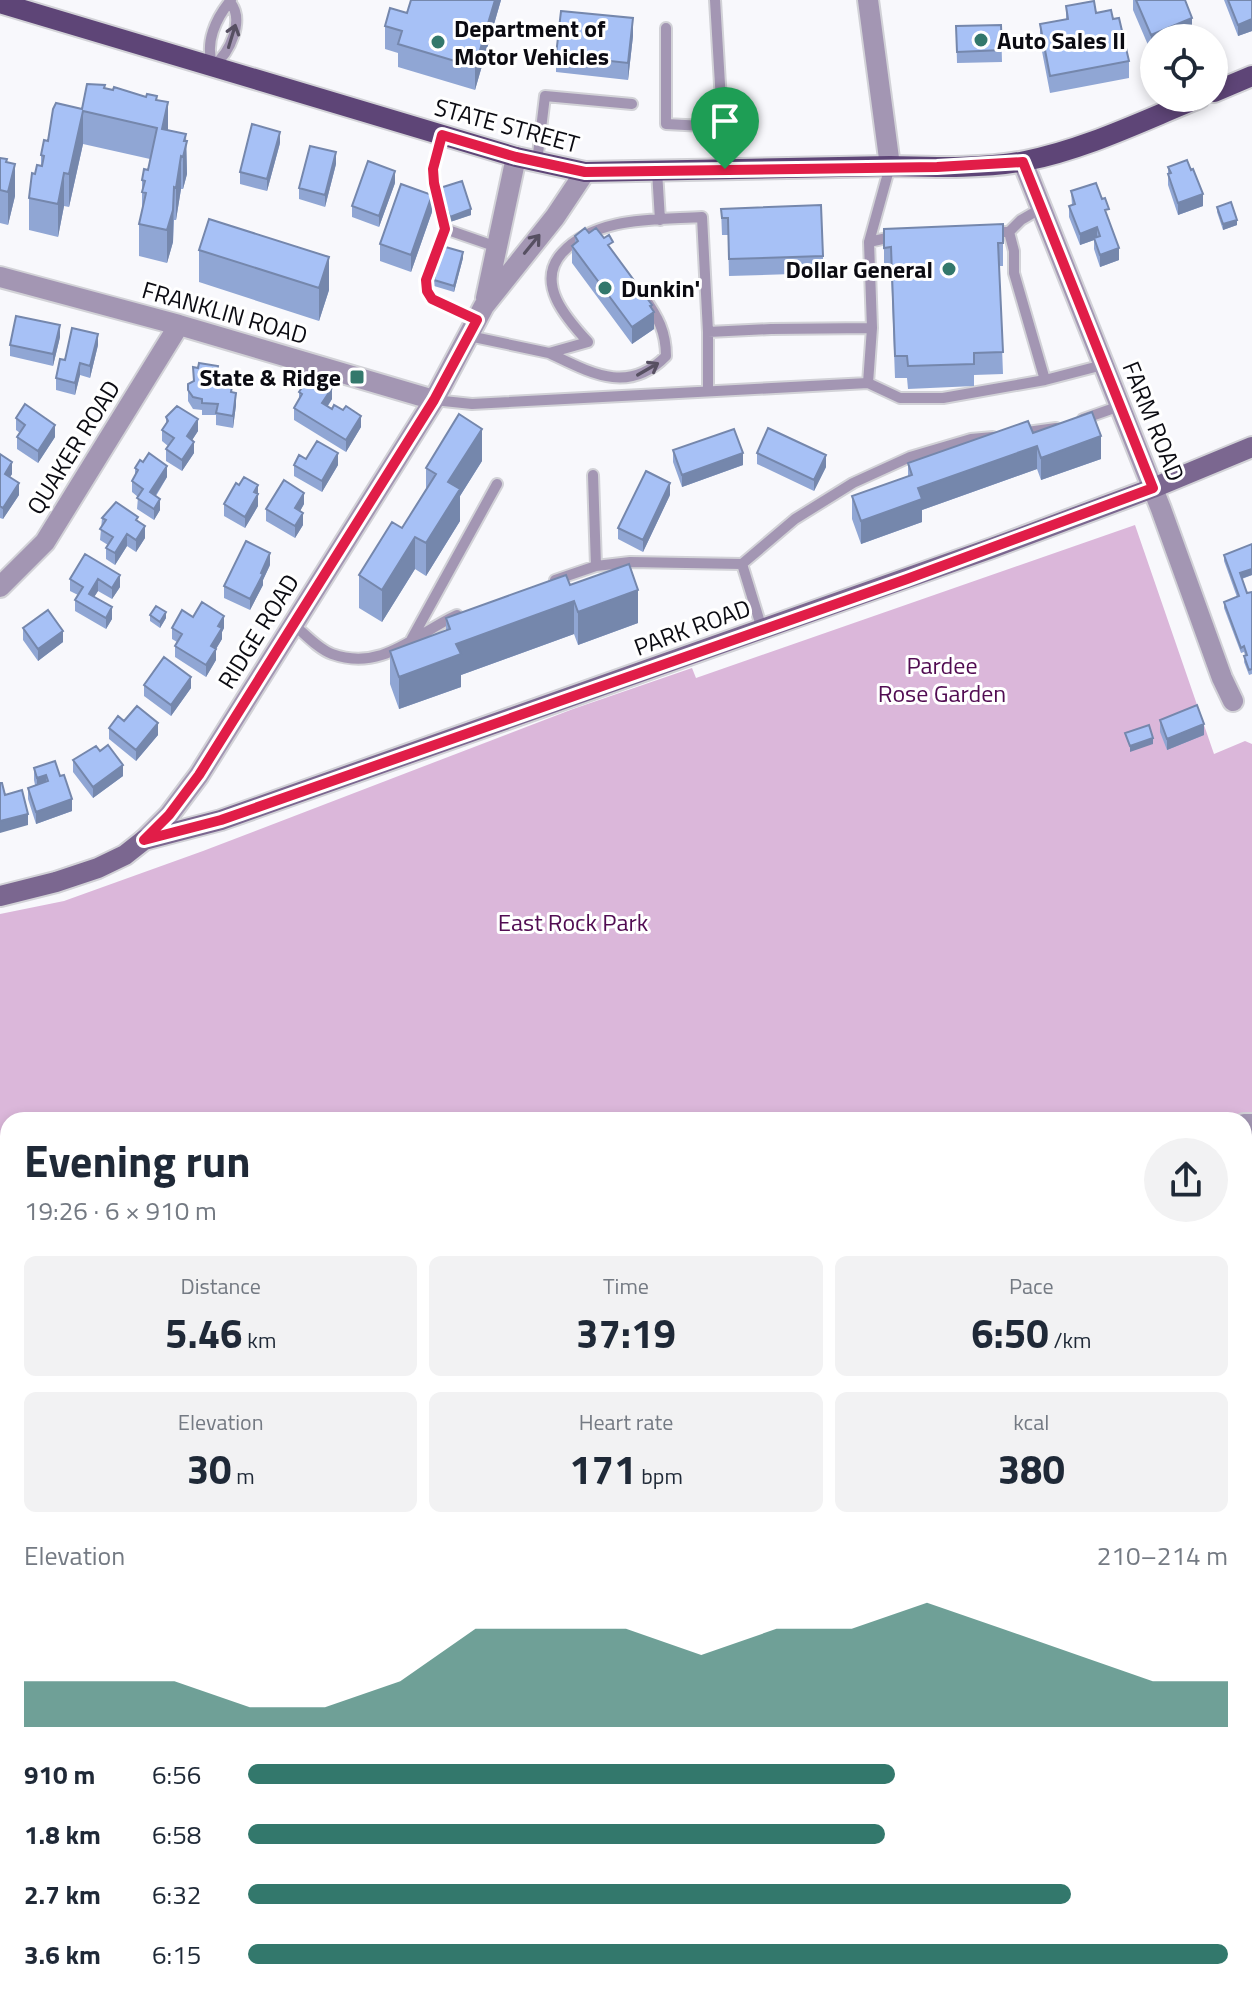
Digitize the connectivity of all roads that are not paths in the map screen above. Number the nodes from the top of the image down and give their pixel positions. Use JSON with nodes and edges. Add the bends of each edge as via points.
{"nodes":[{"id":1,"x":715,"y":0,"type":"edge"},
{"id":2,"x":868,"y":0,"type":"edge"},
{"id":3,"x":230,"y":1,"type":"edge"},
{"id":4,"x":0,"y":3,"type":"edge"},
{"id":5,"x":666,"y":28,"type":"dead end"},
{"id":6,"x":213,"y":66,"type":"junction"},
{"id":7,"x":1252,"y":76,"type":"edge"},
{"id":8,"x":1228,"y":86,"type":"edge"},
{"id":9,"x":632,"y":104,"type":"dead end"},
{"id":10,"x":1165,"y":112,"type":"edge"},
{"id":11,"x":723,"y":127,"type":"junction"},
{"id":12,"x":442,"y":135,"type":"junction"},
{"id":13,"x":516,"y":157,"type":"junction"},
{"id":14,"x":537,"y":162,"type":"junction"},
{"id":15,"x":1023,"y":162,"type":"junction"},
{"id":16,"x":890,"y":166,"type":"junction"},
{"id":17,"x":725,"y":169,"type":"junction"},
{"id":18,"x":657,"y":171,"type":"junction"},
{"id":19,"x":585,"y":172,"type":"junction"},
{"id":20,"x":1040,"y":209,"type":"junction"},
{"id":21,"x":660,"y":220,"type":"junction"},
{"id":22,"x":445,"y":229,"type":"junction"},
{"id":23,"x":598,"y":229,"type":"junction"},
{"id":24,"x":978,"y":232,"type":"edge"},
{"id":25,"x":1009,"y":232,"type":"junction"},
{"id":26,"x":909,"y":235,"type":"edge"},
{"id":27,"x":605,"y":239,"type":"edge"},
{"id":28,"x":869,"y":242,"type":"junction"},
{"id":29,"x":497,"y":247,"type":"junction"},
{"id":30,"x":0,"y":277,"type":"edge"},
{"id":31,"x":633,"y":282,"type":"edge"},
{"id":32,"x":477,"y":321,"type":"junction"},
{"id":33,"x":179,"y":325,"type":"junction"},
{"id":34,"x":872,"y":328,"type":"junction"},
{"id":35,"x":708,"y":332,"type":"junction"},
{"id":36,"x":549,"y":353,"type":"junction"},
{"id":37,"x":1103,"y":365,"type":"junction"},
{"id":38,"x":620,"y":377,"type":"junction"},
{"id":39,"x":1045,"y":380,"type":"junction"},
{"id":40,"x":868,"y":383,"type":"junction"},
{"id":41,"x":708,"y":390,"type":"junction"},
{"id":42,"x":620,"y":395,"type":"junction"},
{"id":43,"x":434,"y":400,"type":"junction"},
{"id":44,"x":1120,"y":406,"type":"junction"},
{"id":45,"x":1252,"y":447,"type":"edge"},
{"id":46,"x":593,"y":475,"type":"dead end"},
{"id":47,"x":497,"y":484,"type":"dead end"},
{"id":48,"x":1153,"y":488,"type":"junction"},
{"id":49,"x":742,"y":564,"type":"junction"},
{"id":50,"x":596,"y":566,"type":"junction"},
{"id":51,"x":541,"y":585,"type":"edge"},
{"id":52,"x":0,"y":587,"type":"edge"},
{"id":53,"x":468,"y":611,"type":"edge"},
{"id":54,"x":293,"y":624,"type":"junction"},
{"id":55,"x":762,"y":629,"type":"junction"},
{"id":56,"x":409,"y":644,"type":"junction"},
{"id":57,"x":1233,"y":701,"type":"dead end"},
{"id":58,"x":144,"y":840,"type":"junction"},
{"id":59,"x":0,"y":896,"type":"edge"}],
"edges":[{"from":1,"to":11,"type":"lane"},
{"from":2,"to":16,"type":"street"},
{"from":3,"to":6,"type":"lane","via":[[219,14],[209,47]]},
{"from":6,"to":3,"type":"lane","one_way":true,"via":[[227,51],[237,20]]},
{"from":4,"to":6,"type":"main road","name":"STATE STREET"},
{"from":5,"to":11,"type":"lane","via":[[666,124]]},
{"from":6,"to":12,"type":"main road","name":"STATE STREET"},
{"from":7,"to":8,"type":"main road"},
{"from":9,"to":14,"type":"lane","via":[[545,96]]},
{"from":10,"to":15,"type":"main road","name":"STATE STREET","via":[[1088,144]]},
{"from":11,"to":17,"type":"lane"},
{"from":12,"to":13,"type":"main road","name":"STATE STREET"},
{"from":12,"to":22,"type":"lane","via":[[433,169]]},
{"from":13,"to":14,"type":"main road","name":"STATE STREET"},
{"from":13,"to":29,"type":"street","name":"RIDGE ROAD"},
{"from":14,"to":19,"type":"main road","name":"STATE STREET"},
{"from":15,"to":16,"type":"main road","name":"STATE STREET"},
{"from":15,"to":20,"type":"street","name":"FARM ROAD"},
{"from":16,"to":17,"type":"main road","name":"STATE STREET"},
{"from":16,"to":28,"type":"lane"},
{"from":17,"to":18,"type":"main road","name":"STATE STREET"},
{"from":18,"to":19,"type":"main road","name":"STATE STREET"},
{"from":18,"to":21,"type":"lane"},
{"from":32,"to":19,"type":"street","name":"RIDGE ROAD","one_way":true},
{"from":20,"to":25,"type":"lane"},
{"from":20,"to":37,"type":"street","name":"FARM ROAD"},
{"from":21,"to":23,"type":"lane"},
{"from":21,"to":35,"type":"lane","via":[[702,217]]},
{"from":22,"to":29,"type":"lane"},
{"from":22,"to":32,"type":"lane","via":[[426,280],[427,291],[432,299]]},
{"from":23,"to":27,"type":"lane"},
{"from":23,"to":36,"type":"lane","via":[[574,240],[554,262],[549,281],[588,342]]},
{"from":24,"to":25,"type":"lane"},
{"from":25,"to":39,"type":"lane","via":[[1014,273]]},
{"from":26,"to":28,"type":"lane"},
{"from":28,"to":34,"type":"lane"},
{"from":29,"to":32,"type":"street","name":"RIDGE ROAD"},
{"from":30,"to":33,"type":"street","name":"FRANKLIN ROAD"},
{"from":38,"to":31,"type":"lane","one_way":true,"via":[[652,370],[666,356],[661,321]]},
{"from":32,"to":36,"type":"lane"},
{"from":32,"to":43,"type":"street","name":"RIDGE ROAD"},
{"from":33,"to":43,"type":"street","name":"FRANKLIN ROAD"},
{"from":33,"to":52,"type":"street","name":"QUAKER ROAD","via":[[45,542]]},
{"from":34,"to":35,"type":"lane"},
{"from":34,"to":40,"type":"lane"},
{"from":35,"to":41,"type":"lane"},
{"from":36,"to":38,"type":"lane"},
{"from":37,"to":39,"type":"lane"},
{"from":37,"to":44,"type":"street","name":"FARM ROAD"},
{"from":38,"to":42,"type":"lane"},
{"from":39,"to":40,"type":"lane","via":[[943,398],[900,398]]},
{"from":40,"to":41,"type":"lane"},
{"from":41,"to":42,"type":"lane"},
{"from":42,"to":43,"type":"lane","via":[[472,404]]},
{"from":43,"to":54,"type":"street","name":"RIDGE ROAD"},
{"from":44,"to":48,"type":"street","name":"FARM ROAD"},
{"from":44,"to":49,"type":"lane","via":[[1059,427],[971,439],[910,457],[853,483],[795,519]]},
{"from":45,"to":48,"type":"main road","name":"PARK ROAD"},
{"from":46,"to":50,"type":"lane"},
{"from":47,"to":56,"type":"lane"},
{"from":48,"to":55,"type":"main road","name":"PARK ROAD"},
{"from":48,"to":57,"type":"street","name":"FARM ROAD"},
{"from":49,"to":50,"type":"lane"},
{"from":49,"to":55,"type":"lane"},
{"from":50,"to":51,"type":"lane"},
{"from":53,"to":56,"type":"lane"},
{"from":54,"to":56,"type":"lane","via":[[331,653],[369,660]]},
{"from":54,"to":58,"type":"street","name":"RIDGE ROAD","via":[[199,775]]},
{"from":55,"to":58,"type":"main road","name":"PARK ROAD","via":[[221,820]]},
{"from":58,"to":59,"type":"main road","name":"RIDGE ROAD","via":[[98,868]]}]}
